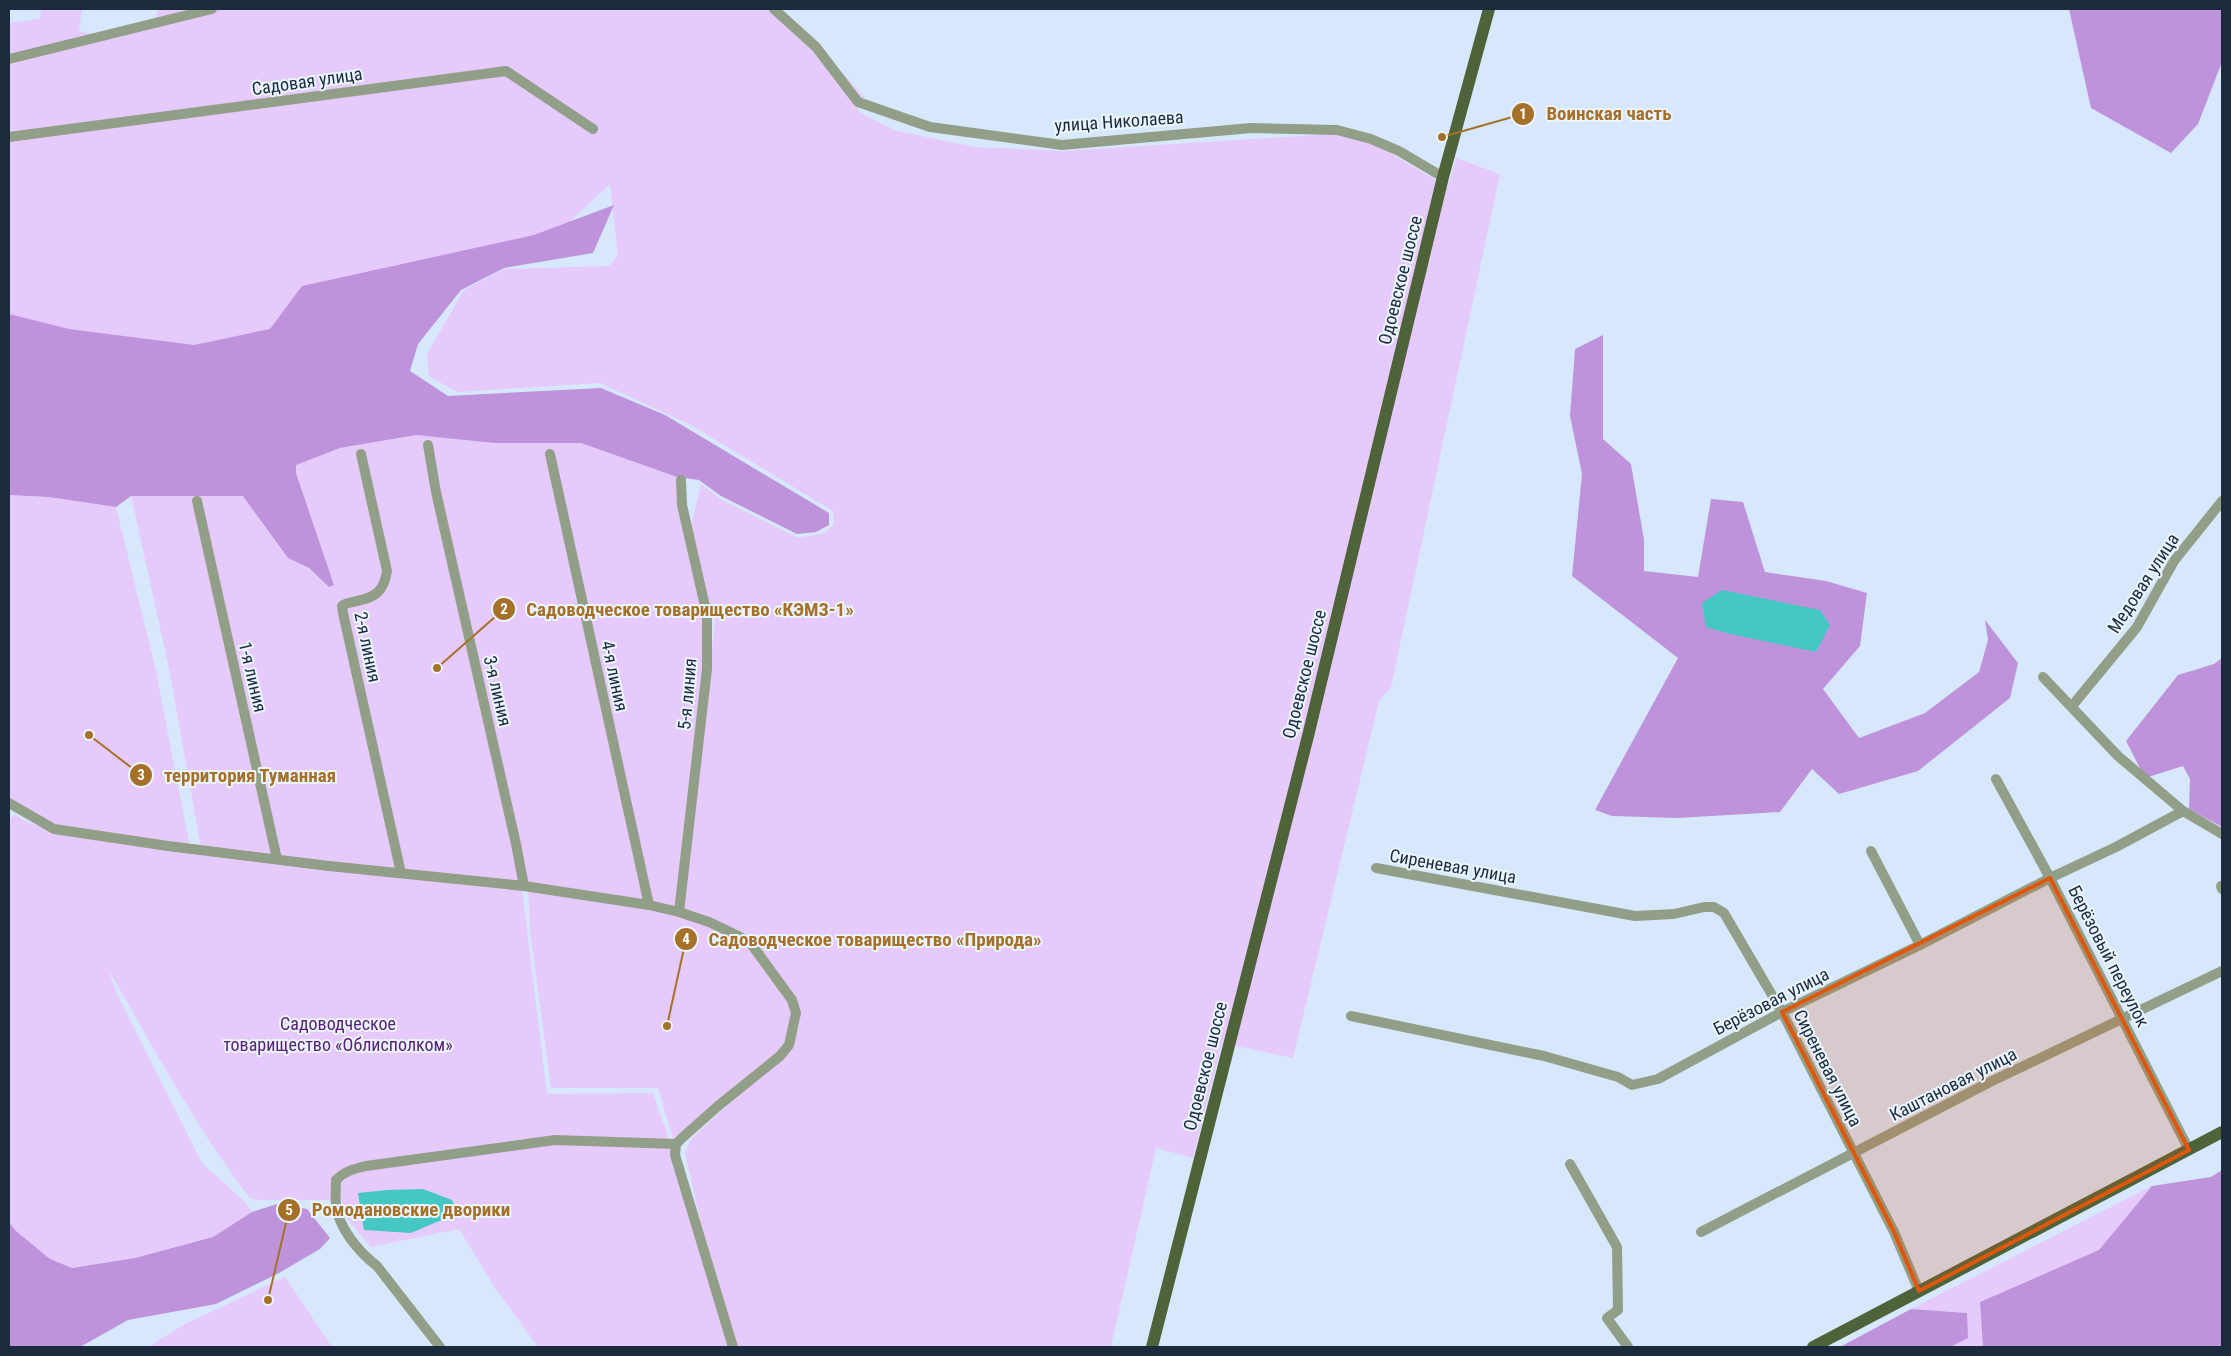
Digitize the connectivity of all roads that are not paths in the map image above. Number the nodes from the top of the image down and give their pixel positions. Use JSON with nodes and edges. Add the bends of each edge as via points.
{"nodes":[{"id":1,"x":212,"y":9,"type":"edge"},
{"id":2,"x":774,"y":9,"type":"edge"},
{"id":3,"x":1489,"y":9,"type":"edge"},
{"id":4,"x":9,"y":59,"type":"edge"},
{"id":5,"x":593,"y":129,"type":"dead end"},
{"id":6,"x":9,"y":137,"type":"edge"},
{"id":7,"x":1442,"y":177,"type":"junction"},
{"id":8,"x":428,"y":445,"type":"dead end"},
{"id":9,"x":361,"y":454,"type":"dead end"},
{"id":10,"x":550,"y":454,"type":"dead end"},
{"id":11,"x":681,"y":480,"type":"dead end"},
{"id":12,"x":2222,"y":501,"type":"edge"},
{"id":13,"x":196,"y":502,"type":"dead end"},
{"id":14,"x":2043,"y":677,"type":"dead end"},
{"id":15,"x":2072,"y":706,"type":"junction"},
{"id":16,"x":1996,"y":779,"type":"dead end"},
{"id":17,"x":9,"y":803,"type":"edge"},
{"id":18,"x":2183,"y":811,"type":"junction"},
{"id":19,"x":2222,"y":834,"type":"edge"},
{"id":20,"x":1871,"y":851,"type":"dead end"},
{"id":21,"x":277,"y":859,"type":"junction"},
{"id":22,"x":1376,"y":868,"type":"dead end"},
{"id":23,"x":400,"y":874,"type":"junction"},
{"id":24,"x":2050,"y":878,"type":"junction"},
{"id":25,"x":524,"y":886,"type":"junction"},
{"id":26,"x":649,"y":905,"type":"junction"},
{"id":27,"x":679,"y":912,"type":"junction"},
{"id":28,"x":1920,"y":945,"type":"junction"},
{"id":29,"x":2222,"y":971,"type":"edge"},
{"id":30,"x":1782,"y":1012,"type":"junction"},
{"id":31,"x":1352,"y":1016,"type":"dead end"},
{"id":32,"x":2122,"y":1019,"type":"junction"},
{"id":33,"x":2222,"y":1132,"type":"edge"},
{"id":34,"x":676,"y":1144,"type":"junction"},
{"id":35,"x":2189,"y":1150,"type":"junction"},
{"id":36,"x":1853,"y":1153,"type":"junction"},
{"id":37,"x":1570,"y":1164,"type":"dead end"},
{"id":38,"x":1701,"y":1232,"type":"dead end"},
{"id":39,"x":1919,"y":1291,"type":"junction"},
{"id":40,"x":440,"y":1347,"type":"edge"},
{"id":41,"x":733,"y":1347,"type":"edge"},
{"id":42,"x":1152,"y":1347,"type":"edge"},
{"id":43,"x":1628,"y":1347,"type":"edge"},
{"id":44,"x":1813,"y":1347,"type":"edge"}],
"edges":[{"from":1,"to":4,"type":"street"},
{"from":2,"to":7,"type":"street","name":"улица Николаева","via":[[816,47],[858,102],[930,127],[1062,146],[1251,128],[1337,130],[1371,139],[1398,151]]},
{"from":3,"to":7,"type":"main road","name":"Одоевское шоссе"},
{"from":5,"to":6,"type":"street","name":"Садовая улица","via":[[506,71]]},
{"from":7,"to":42,"type":"main road","name":"Одоевское шоссе","via":[[1312,719]]},
{"from":8,"to":25,"type":"street","name":"3-я линия"},
{"from":9,"to":23,"type":"street","name":"2-я линия","via":[[387,571],[385,585],[373,597],[346,603],[342,606],[342,613]]},
{"from":10,"to":26,"type":"street","name":"4-я линия"},
{"from":11,"to":27,"type":"street","name":"5-я линия","via":[[682,505],[708,615],[707,669]]},
{"from":12,"to":15,"type":"street","name":"Медовая улица","via":[[2174,561],[2137,627]]},
{"from":13,"to":21,"type":"street","name":"1-я линия"},
{"from":14,"to":15,"type":"street"},
{"from":15,"to":18,"type":"street","via":[[2118,756]]},
{"from":16,"to":24,"type":"street","name":"Берёзовый переулок"},
{"from":17,"to":21,"type":"street","via":[[54,829]]},
{"from":18,"to":19,"type":"street"},
{"from":18,"to":24,"type":"street","name":"Берёзовая улица"},
{"from":20,"to":28,"type":"street"},
{"from":21,"to":23,"type":"street"},
{"from":22,"to":30,"type":"street","name":"Сиреневая улица","via":[[1635,916],[1714,907],[1724,913]]},
{"from":23,"to":25,"type":"street"},
{"from":24,"to":28,"type":"street","name":"Берёзовая улица"},
{"from":24,"to":32,"type":"street","name":"Берёзовый переулок"},
{"from":25,"to":26,"type":"street"},
{"from":26,"to":27,"type":"street"},
{"from":27,"to":34,"type":"street","via":[[749,941],[792,1000],[796,1013],[789,1045],[780,1056]]},
{"from":28,"to":30,"type":"street","name":"Берёзовая улица"},
{"from":29,"to":32,"type":"street","name":"Каштановая улица"},
{"from":30,"to":31,"type":"street","name":"Берёзовая улица","via":[[1658,1079],[1632,1085],[1618,1077],[1544,1056]]},
{"from":30,"to":36,"type":"street","name":"Сиреневая улица"},
{"from":32,"to":35,"type":"street","name":"Берёзовый переулок"},
{"from":32,"to":36,"type":"street","name":"Каштановая улица"},
{"from":33,"to":35,"type":"main road"},
{"from":34,"to":40,"type":"street","via":[[555,1140],[348,1170],[336,1180],[336,1205],[352,1240],[377,1266]]},
{"from":34,"to":41,"type":"street","via":[[675,1155]]},
{"from":35,"to":39,"type":"main road"},
{"from":36,"to":38,"type":"street","name":"Каштановая улица"},
{"from":36,"to":39,"type":"street","name":"Сиреневая улица","via":[[1894,1232]]},
{"from":37,"to":43,"type":"street","via":[[1618,1247],[1618,1310],[1607,1318]]},
{"from":39,"to":44,"type":"main road"}]}
